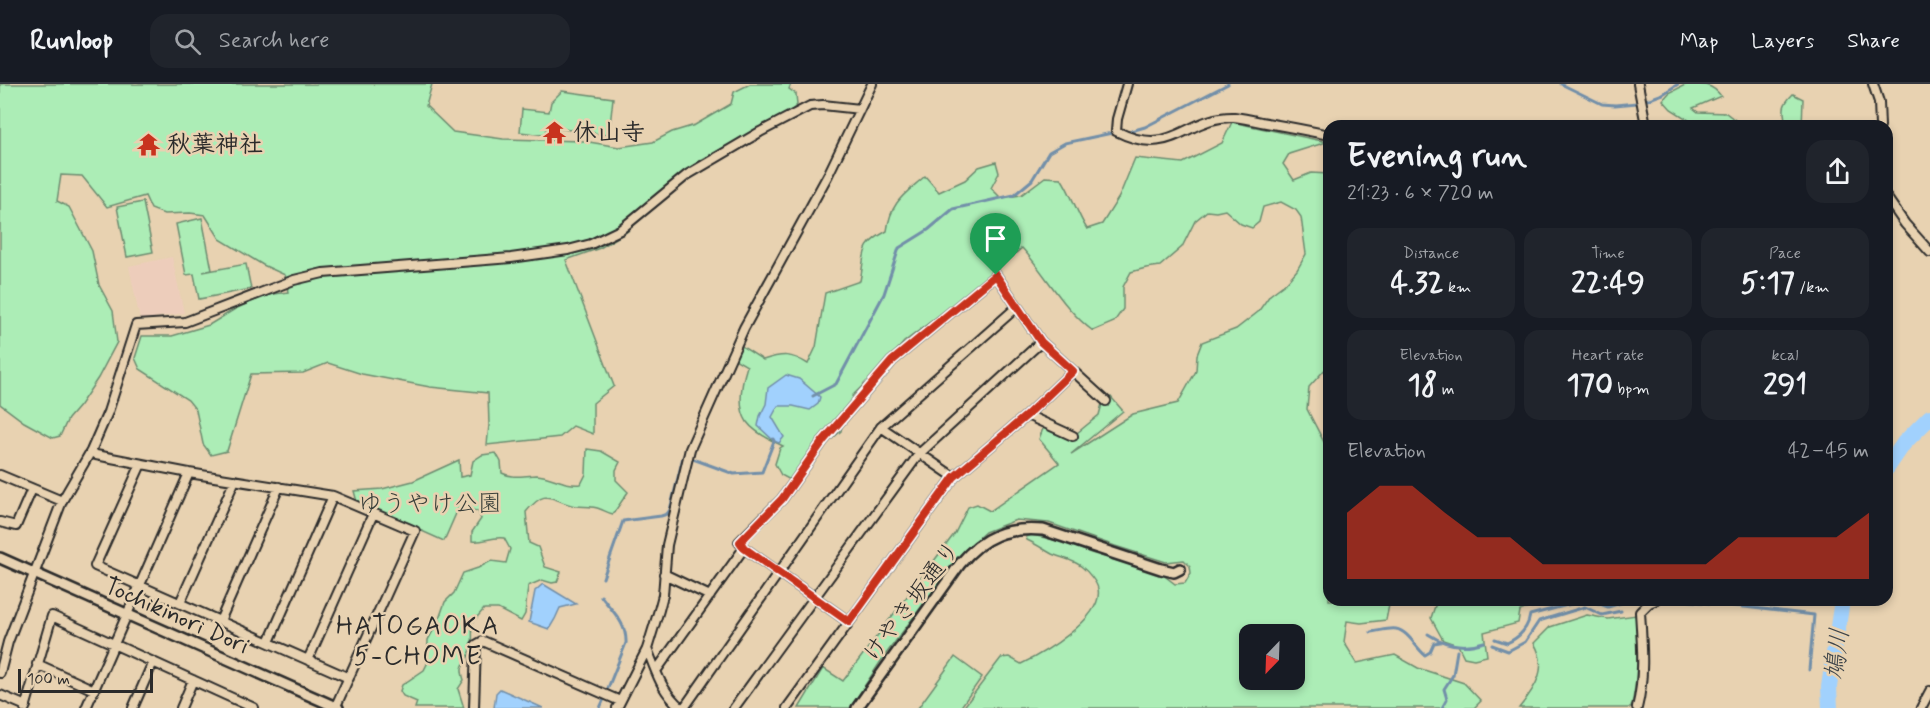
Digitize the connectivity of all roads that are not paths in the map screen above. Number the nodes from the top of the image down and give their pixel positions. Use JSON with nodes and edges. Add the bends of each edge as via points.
{"nodes":[{"id":1,"x":872,"y":84,"type":"edge"},
{"id":2,"x":1127,"y":84,"type":"edge"},
{"id":3,"x":1638,"y":84,"type":"edge"},
{"id":4,"x":1873,"y":84,"type":"edge"},
{"id":5,"x":860,"y":109,"type":"junction"},
{"id":6,"x":1645,"y":120,"type":"edge"},
{"id":7,"x":1880,"y":120,"type":"edge"},
{"id":8,"x":1323,"y":134,"type":"edge"},
{"id":9,"x":1893,"y":207,"type":"edge"},
{"id":10,"x":1930,"y":252,"type":"edge"},
{"id":11,"x":1017,"y":307,"type":"junction"},
{"id":12,"x":1041,"y":342,"type":"junction"},
{"id":13,"x":1073,"y":371,"type":"junction"},
{"id":14,"x":1106,"y":401,"type":"dead end"},
{"id":15,"x":1027,"y":415,"type":"junction"},
{"id":16,"x":882,"y":428,"type":"junction"},
{"id":17,"x":1073,"y":436,"type":"dead end"},
{"id":18,"x":91,"y":452,"type":"junction"},
{"id":19,"x":918,"y":454,"type":"junction"},
{"id":20,"x":141,"y":464,"type":"junction"},
{"id":21,"x":189,"y":472,"type":"junction"},
{"id":22,"x":0,"y":475,"type":"edge"},
{"id":23,"x":954,"y":477,"type":"junction"},
{"id":24,"x":235,"y":480,"type":"junction"},
{"id":25,"x":279,"y":487,"type":"junction"},
{"id":26,"x":32,"y":489,"type":"junction"},
{"id":27,"x":333,"y":496,"type":"junction"},
{"id":28,"x":62,"y":501,"type":"junction"},
{"id":29,"x":373,"y":514,"type":"junction"},
{"id":30,"x":0,"y":522,"type":"edge"},
{"id":31,"x":744,"y":548,"type":"junction"},
{"id":32,"x":0,"y":558,"type":"edge"},
{"id":33,"x":1180,"y":569,"type":"dead end"},
{"id":34,"x":780,"y":573,"type":"junction"},
{"id":35,"x":34,"y":574,"type":"junction"},
{"id":36,"x":664,"y":574,"type":"junction"},
{"id":37,"x":140,"y":586,"type":"junction"},
{"id":38,"x":710,"y":596,"type":"junction"},
{"id":39,"x":814,"y":597,"type":"junction"},
{"id":40,"x":180,"y":603,"type":"junction"},
{"id":41,"x":1646,"y":606,"type":"edge"},
{"id":42,"x":127,"y":614,"type":"junction"},
{"id":43,"x":220,"y":621,"type":"junction"},
{"id":44,"x":849,"y":622,"type":"junction"},
{"id":45,"x":4,"y":641,"type":"edge"},
{"id":46,"x":269,"y":642,"type":"junction"},
{"id":47,"x":114,"y":644,"type":"junction"},
{"id":48,"x":647,"y":649,"type":"junction"},
{"id":49,"x":308,"y":660,"type":"junction"},
{"id":50,"x":153,"y":662,"type":"junction"},
{"id":51,"x":37,"y":664,"type":"junction"},
{"id":52,"x":656,"y":671,"type":"junction"},
{"id":53,"x":0,"y":673,"type":"edge"},
{"id":54,"x":349,"y":678,"type":"junction"},
{"id":55,"x":193,"y":680,"type":"junction"},
{"id":56,"x":94,"y":690,"type":"junction"},
{"id":57,"x":1930,"y":690,"type":"edge"},
{"id":58,"x":0,"y":695,"type":"edge"},
{"id":59,"x":240,"y":705,"type":"edge"},
{"id":60,"x":619,"y":705,"type":"edge"},
{"id":61,"x":25,"y":707,"type":"edge"},
{"id":62,"x":86,"y":708,"type":"edge"},
{"id":63,"x":133,"y":708,"type":"edge"},
{"id":64,"x":181,"y":708,"type":"edge"},
{"id":65,"x":254,"y":708,"type":"edge"},
{"id":66,"x":336,"y":708,"type":"edge"},
{"id":67,"x":474,"y":708,"type":"edge"},
{"id":68,"x":683,"y":708,"type":"edge"},
{"id":69,"x":734,"y":708,"type":"edge"},
{"id":70,"x":787,"y":708,"type":"edge"},
{"id":71,"x":857,"y":708,"type":"edge"},
{"id":72,"x":1637,"y":708,"type":"edge"},
{"id":73,"x":1921,"y":708,"type":"edge"}],
"edges":[{"from":1,"to":5,"type":"street"},
{"from":2,"to":8,"type":"street","via":[[1116,131],[1131,139],[1170,139],[1212,120],[1235,117]]},
{"from":3,"to":6,"type":"street"},
{"from":4,"to":7,"type":"street"},
{"from":5,"to":18,"type":"street","via":[[823,105],[802,110],[687,174],[620,230],[591,244],[511,258],[323,273],[294,280],[185,322],[136,325]]},
{"from":5,"to":36,"type":"street","via":[[744,328],[699,426],[672,520]]},
{"from":9,"to":10,"type":"street"},
{"from":11,"to":12,"type":"street"},
{"from":11,"to":16,"type":"street"},
{"from":11,"to":31,"type":"street","via":[[996,275],[892,361],[823,441],[782,499],[740,542]]},
{"from":12,"to":13,"type":"street"},
{"from":12,"to":19,"type":"street"},
{"from":13,"to":14,"type":"street"},
{"from":13,"to":15,"type":"street"},
{"from":15,"to":17,"type":"street"},
{"from":15,"to":23,"type":"street"},
{"from":16,"to":19,"type":"street"},
{"from":16,"to":34,"type":"street"},
{"from":18,"to":20,"type":"street"},
{"from":18,"to":28,"type":"street"},
{"from":19,"to":23,"type":"street"},
{"from":19,"to":39,"type":"street"},
{"from":20,"to":21,"type":"street"},
{"from":20,"to":37,"type":"street","via":[[95,566]]},
{"from":21,"to":24,"type":"street"},
{"from":21,"to":37,"type":"street"},
{"from":22,"to":26,"type":"street"},
{"from":23,"to":44,"type":"street"},
{"from":24,"to":25,"type":"street"},
{"from":24,"to":40,"type":"street"},
{"from":25,"to":27,"type":"street"},
{"from":25,"to":43,"type":"street"},
{"from":26,"to":28,"type":"street"},
{"from":26,"to":30,"type":"street","via":[[16,526]]},
{"from":27,"to":29,"type":"street"},
{"from":27,"to":46,"type":"street"},
{"from":28,"to":35,"type":"street"},
{"from":29,"to":49,"type":"street"},
{"from":29,"to":54,"type":"street","via":[[415,531]]},
{"from":31,"to":34,"type":"street"},
{"from":31,"to":38,"type":"street"},
{"from":32,"to":35,"type":"street","name":"Tochikinori Dori"},
{"from":33,"to":71,"type":"street","name":"けやき坂通り","via":[[1174,572],[1043,530],[1014,530],[986,540],[960,564]]},
{"from":34,"to":39,"type":"street"},
{"from":34,"to":68,"type":"street"},
{"from":35,"to":42,"type":"street","name":"Tochikinori Dori"},
{"from":35,"to":45,"type":"street"},
{"from":36,"to":38,"type":"street"},
{"from":36,"to":48,"type":"street","via":[[663,595]]},
{"from":37,"to":40,"type":"street"},
{"from":37,"to":42,"type":"street"},
{"from":38,"to":52,"type":"street"},
{"from":39,"to":44,"type":"street"},
{"from":39,"to":69,"type":"street"},
{"from":40,"to":43,"type":"street"},
{"from":41,"to":72,"type":"street","via":[[1640,612],[1642,650]]},
{"from":42,"to":47,"type":"street"},
{"from":42,"to":66,"type":"street","name":"Tochikinori Dori"},
{"from":43,"to":46,"type":"street"},
{"from":44,"to":70,"type":"street"},
{"from":45,"to":53,"type":"street"},
{"from":46,"to":49,"type":"street"},
{"from":47,"to":50,"type":"street"},
{"from":47,"to":51,"type":"street","via":[[52,616]]},
{"from":47,"to":56,"type":"street"},
{"from":48,"to":52,"type":"street"},
{"from":48,"to":60,"type":"street"},
{"from":49,"to":54,"type":"street"},
{"from":50,"to":55,"type":"street"},
{"from":50,"to":63,"type":"street"},
{"from":51,"to":56,"type":"street"},
{"from":51,"to":61,"type":"street"},
{"from":52,"to":68,"type":"street","via":[[662,688]]},
{"from":54,"to":66,"type":"street"},
{"from":55,"to":59,"type":"street"},
{"from":55,"to":64,"type":"street"},
{"from":56,"to":62,"type":"street"},
{"from":57,"to":73,"type":"street"},
{"from":58,"to":61,"type":"street"},
{"from":59,"to":65,"type":"street"},
{"from":60,"to":67,"type":"street","via":[[483,641],[477,645]]}]}
